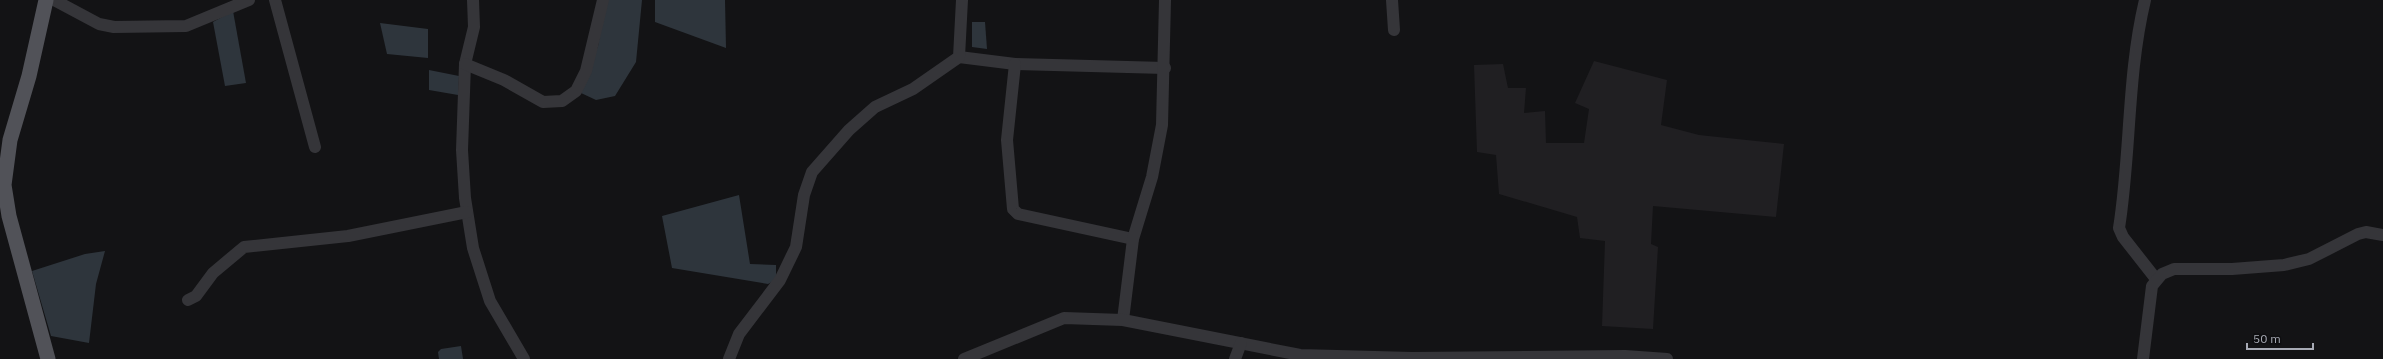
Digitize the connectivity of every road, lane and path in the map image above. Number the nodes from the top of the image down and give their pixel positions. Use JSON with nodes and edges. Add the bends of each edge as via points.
{"nodes":[{"id":1,"x":46,"y":0,"type":"edge"},
{"id":2,"x":54,"y":0,"type":"edge"},
{"id":3,"x":249,"y":0,"type":"edge"},
{"id":4,"x":275,"y":0,"type":"edge"},
{"id":5,"x":473,"y":0,"type":"edge"},
{"id":6,"x":603,"y":0,"type":"edge"},
{"id":7,"x":962,"y":0,"type":"edge"},
{"id":8,"x":1166,"y":0,"type":"edge"},
{"id":9,"x":1392,"y":0,"type":"edge"},
{"id":10,"x":2146,"y":0,"type":"edge"},
{"id":11,"x":1394,"y":30,"type":"dead end"},
{"id":12,"x":959,"y":57,"type":"junction"},
{"id":13,"x":465,"y":64,"type":"junction"},
{"id":14,"x":1015,"y":64,"type":"junction"},
{"id":15,"x":1165,"y":68,"type":"junction"},
{"id":16,"x":315,"y":147,"type":"dead end"},
{"id":17,"x":467,"y":212,"type":"junction"},
{"id":18,"x":2383,"y":235,"type":"edge"},
{"id":19,"x":1133,"y":239,"type":"junction"},
{"id":20,"x":2156,"y":279,"type":"junction"},
{"id":21,"x":188,"y":300,"type":"dead end"},
{"id":22,"x":1123,"y":320,"type":"junction"},
{"id":23,"x":1241,"y":343,"type":"junction"},
{"id":24,"x":48,"y":359,"type":"edge"},
{"id":25,"x":524,"y":359,"type":"edge"},
{"id":26,"x":729,"y":359,"type":"edge"},
{"id":27,"x":964,"y":359,"type":"edge"},
{"id":28,"x":1235,"y":359,"type":"edge"},
{"id":29,"x":1667,"y":359,"type":"edge"},
{"id":30,"x":2143,"y":359,"type":"edge"}],
"edges":[{"from":1,"to":24,"type":"main road","via":[[29,76],[10,140],[4,185]]},
{"from":2,"to":3,"type":"street","via":[[98,24],[114,27],[186,26]]},
{"from":4,"to":16,"type":"street"},
{"from":5,"to":13,"type":"street","via":[[474,27]]},
{"from":6,"to":13,"type":"street","via":[[586,71],[576,92],[562,100],[543,102],[504,80]]},
{"from":7,"to":12,"type":"street"},
{"from":8,"to":15,"type":"street"},
{"from":9,"to":11,"type":"street"},
{"from":10,"to":20,"type":"street","via":[[2133,68],[2129,141],[2119,228],[2123,237]]},
{"from":12,"to":14,"type":"street"},
{"from":12,"to":26,"type":"street","via":[[913,89],[875,108],[850,130],[812,172],[804,196],[796,247],[780,280],[739,334]]},
{"from":13,"to":17,"type":"street","via":[[462,150]]},
{"from":14,"to":15,"type":"street"},
{"from":14,"to":19,"type":"street","via":[[1007,140],[1013,209],[1018,214]]},
{"from":15,"to":19,"type":"street","via":[[1162,125],[1152,177]]},
{"from":17,"to":21,"type":"street","via":[[348,236],[244,247],[213,273],[196,296]]},
{"from":17,"to":25,"type":"street","via":[[473,248],[490,301]]},
{"from":18,"to":20,"type":"street","via":[[2366,232],[2358,234],[2309,259],[2284,265],[2232,269],[2174,269]]},
{"from":19,"to":22,"type":"street"},
{"from":20,"to":30,"type":"street","via":[[2152,286]]},
{"from":22,"to":23,"type":"street"},
{"from":22,"to":27,"type":"street","via":[[1064,318]]},
{"from":23,"to":28,"type":"street"},
{"from":23,"to":29,"type":"street","via":[[1300,355],[1412,358],[1625,356]]}]}
